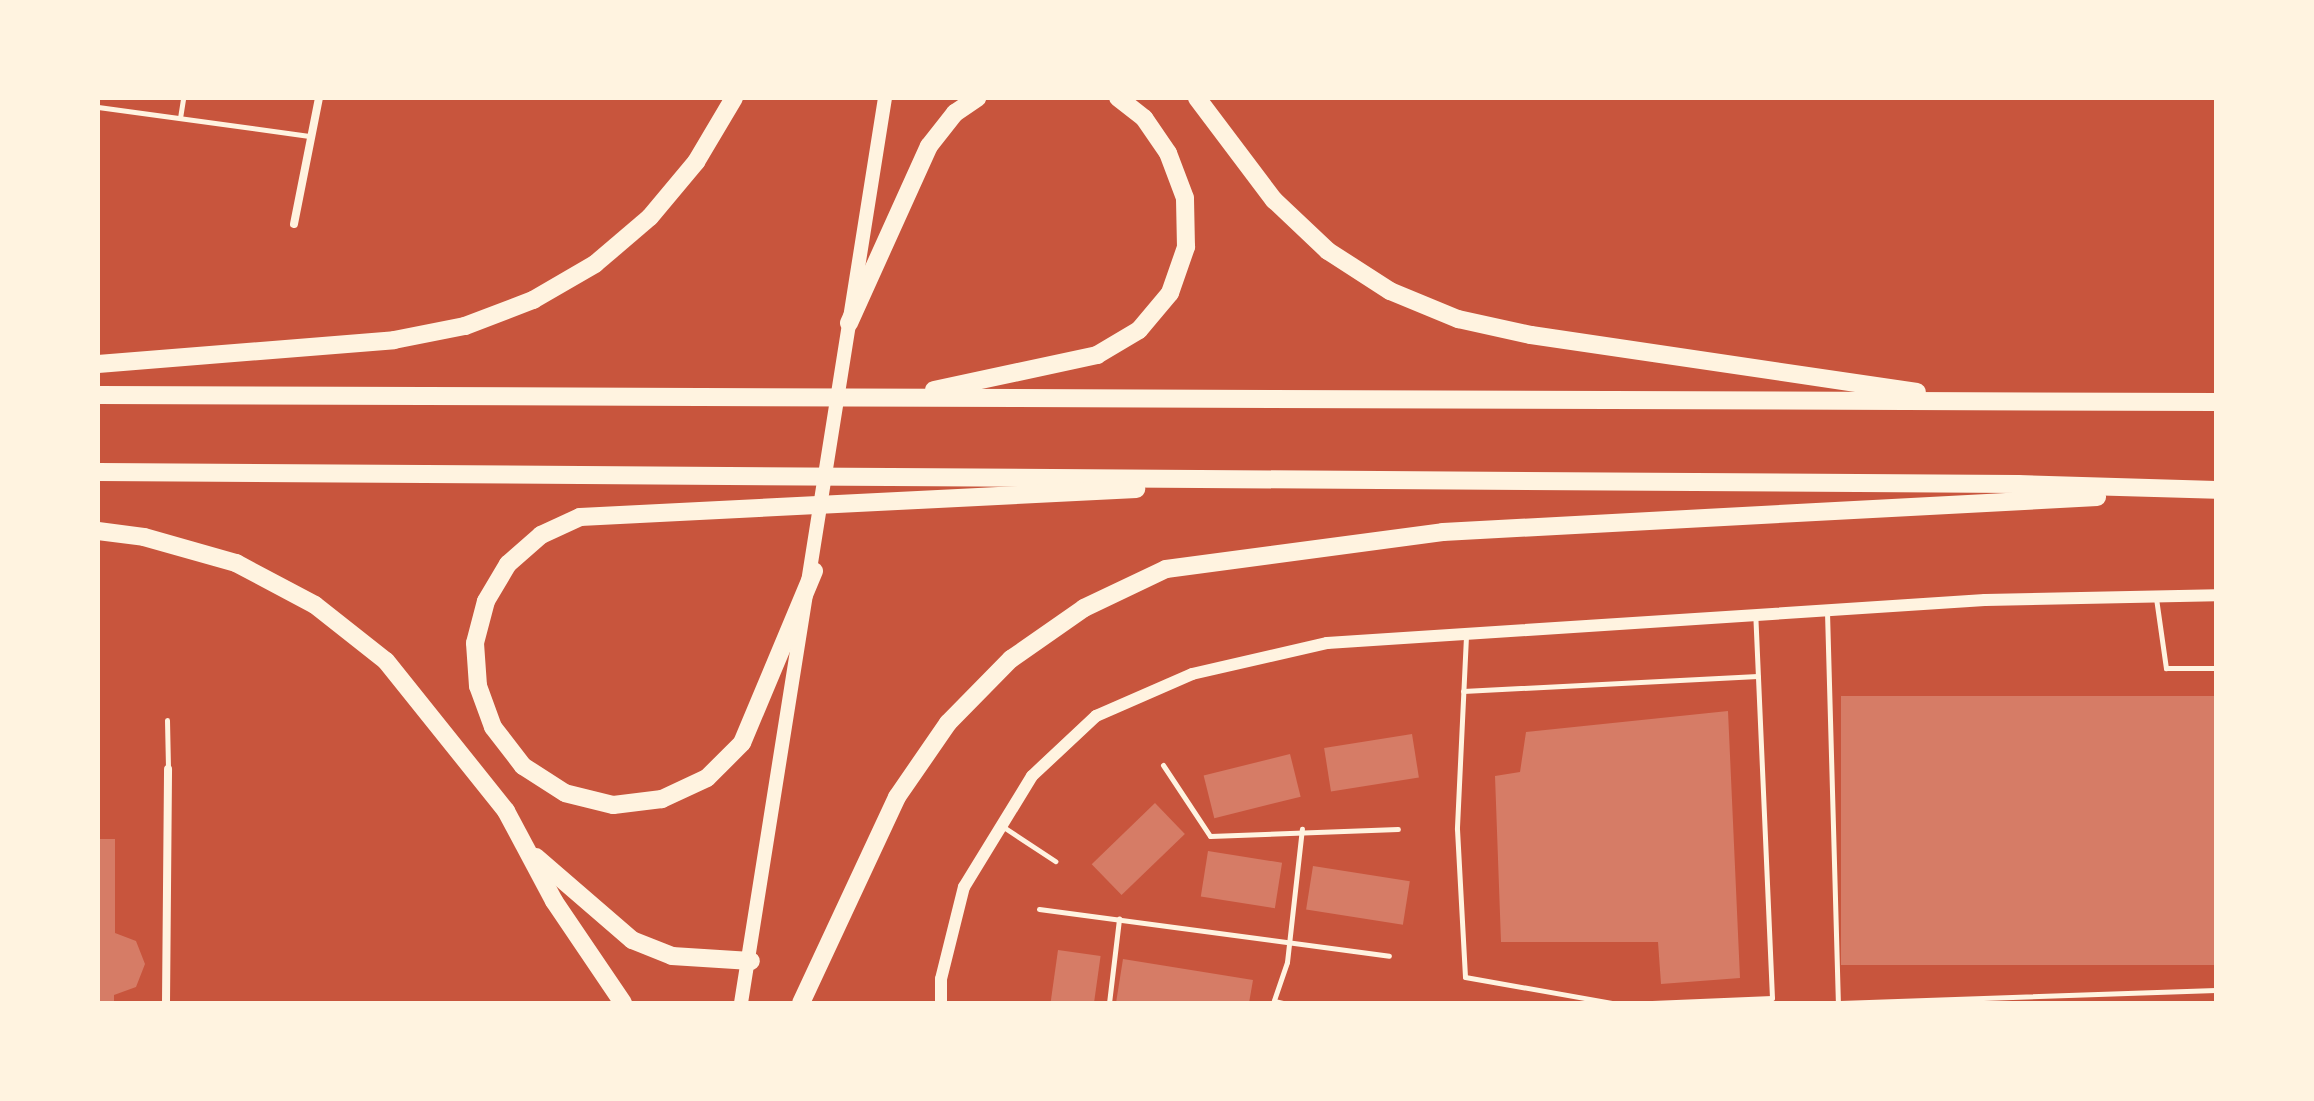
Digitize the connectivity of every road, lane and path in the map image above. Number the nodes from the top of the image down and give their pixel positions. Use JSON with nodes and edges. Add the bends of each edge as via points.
{"nodes":[{"id":1,"x":183,"y":98,"type":"edge"},
{"id":2,"x":319,"y":98,"type":"edge"},
{"id":3,"x":734,"y":98,"type":"edge"},
{"id":4,"x":885,"y":98,"type":"edge"},
{"id":5,"x":977,"y":98,"type":"edge"},
{"id":6,"x":1118,"y":98,"type":"edge"},
{"id":7,"x":1197,"y":98,"type":"edge"},
{"id":8,"x":98,"y":107,"type":"edge"},
{"id":9,"x":180,"y":118,"type":"junction"},
{"id":10,"x":311,"y":136,"type":"junction"},
{"id":11,"x":294,"y":224,"type":"dead end"},
{"id":12,"x":849,"y":323,"type":"junction"},
{"id":13,"x":98,"y":364,"type":"edge"},
{"id":14,"x":98,"y":395,"type":"edge"},
{"id":15,"x":901,"y":398,"type":"junction"},
{"id":16,"x":1983,"y":401,"type":"junction"},
{"id":17,"x":2216,"y":402,"type":"edge"},
{"id":18,"x":98,"y":472,"type":"edge"},
{"id":19,"x":1339,"y":480,"type":"junction"},
{"id":20,"x":2216,"y":491,"type":"edge"},
{"id":21,"x":98,"y":531,"type":"edge"},
{"id":22,"x":814,"y":571,"type":"junction"},
{"id":23,"x":2216,"y":595,"type":"edge"},
{"id":24,"x":2156,"y":597,"type":"junction"},
{"id":25,"x":1826,"y":611,"type":"junction"},
{"id":26,"x":1755,"y":615,"type":"junction"},
{"id":27,"x":1466,"y":634,"type":"junction"},
{"id":28,"x":2216,"y":668,"type":"edge"},
{"id":29,"x":1758,"y":676,"type":"junction"},
{"id":30,"x":1463,"y":691,"type":"junction"},
{"id":31,"x":167,"y":720,"type":"dead end"},
{"id":32,"x":1163,"y":765,"type":"dead end"},
{"id":33,"x":168,"y":769,"type":"joint"},
{"id":34,"x":1000,"y":825,"type":"junction"},
{"id":35,"x":1302,"y":829,"type":"junction"},
{"id":36,"x":1398,"y":829,"type":"dead end"},
{"id":37,"x":528,"y":850,"type":"junction"},
{"id":38,"x":1055,"y":861,"type":"dead end"},
{"id":39,"x":1039,"y":909,"type":"dead end"},
{"id":40,"x":1119,"y":919,"type":"junction"},
{"id":41,"x":1290,"y":940,"type":"junction"},
{"id":42,"x":1389,"y":956,"type":"dead end"},
{"id":43,"x":751,"y":961,"type":"junction"},
{"id":44,"x":2216,"y":990,"type":"edge"},
{"id":45,"x":1274,"y":1002,"type":"edge"},
{"id":46,"x":166,"y":1003,"type":"edge"},
{"id":47,"x":623,"y":1003,"type":"edge"},
{"id":48,"x":741,"y":1003,"type":"edge"},
{"id":49,"x":801,"y":1003,"type":"edge"},
{"id":50,"x":941,"y":1003,"type":"edge"},
{"id":51,"x":1109,"y":1003,"type":"edge"},
{"id":52,"x":1283,"y":1003,"type":"edge"},
{"id":53,"x":1612,"y":1003,"type":"edge"},
{"id":54,"x":1652,"y":1003,"type":"edge"},
{"id":55,"x":1839,"y":1003,"type":"edge"}],
"edges":[{"from":1,"to":9,"type":"lane"},
{"from":2,"to":10,"type":"street"},
{"from":3,"to":13,"type":"highway","via":[[696,162],[650,217],[595,264],[533,300],[465,326],[394,340]]},
{"from":4,"to":12,"type":"main road"},
{"from":5,"to":12,"type":"highway","via":[[955,113],[929,146]]},
{"from":6,"to":15,"type":"highway","via":[[1144,118],[1168,153],[1185,198],[1186,247],[1170,293],[1139,330],[1097,355]]},
{"from":7,"to":16,"type":"highway","via":[[1274,200],[1328,251],[1390,291],[1458,319],[1531,335]]},
{"from":8,"to":9,"type":"lane"},
{"from":9,"to":10,"type":"lane"},
{"from":10,"to":11,"type":"street"},
{"from":12,"to":22,"type":"main road"},
{"from":14,"to":15,"type":"highway"},
{"from":15,"to":16,"type":"highway"},
{"from":16,"to":17,"type":"highway"},
{"from":18,"to":19,"type":"highway"},
{"from":19,"to":20,"type":"highway"},
{"from":19,"to":22,"type":"highway","via":[[580,517],[541,535],[516,556],[486,601],[475,643],[478,686],[493,727],[523,766],[577,796],[613,805],[662,799],[707,778],[742,743]]},
{"from":20,"to":49,"type":"highway","via":[[1443,532],[1166,569],[1060,625],[1011,659],[948,723],[897,797]]},
{"from":21,"to":37,"type":"highway","via":[[144,537],[236,563],[315,605],[386,661],[462,752]]},
{"from":22,"to":43,"type":"main road"},
{"from":23,"to":24,"type":"street"},
{"from":24,"to":25,"type":"street"},
{"from":24,"to":28,"type":"lane","via":[[2166,668]]},
{"from":25,"to":26,"type":"street"},
{"from":25,"to":55,"type":"lane"},
{"from":26,"to":27,"type":"street"},
{"from":26,"to":29,"type":"lane"},
{"from":27,"to":30,"type":"lane"},
{"from":27,"to":34,"type":"street","via":[[1327,643],[1192,674],[1140,694],[1096,716],[1032,776]]},
{"from":29,"to":30,"type":"lane"},
{"from":29,"to":54,"type":"lane","via":[[1772,998]]},
{"from":30,"to":53,"type":"lane","via":[[1457,829],[1465,977]]},
{"from":31,"to":33,"type":"lane"},
{"from":32,"to":35,"type":"lane","via":[[1210,836]]},
{"from":33,"to":46,"type":"street"},
{"from":34,"to":38,"type":"lane"},
{"from":34,"to":50,"type":"street","via":[[964,887],[941,979]]},
{"from":35,"to":36,"type":"lane"},
{"from":35,"to":41,"type":"lane"},
{"from":37,"to":43,"type":"highway","via":[[632,940],[672,956]]},
{"from":37,"to":47,"type":"highway","via":[[554,901]]},
{"from":39,"to":40,"type":"lane"},
{"from":40,"to":41,"type":"lane"},
{"from":40,"to":51,"type":"lane"},
{"from":41,"to":42,"type":"lane"},
{"from":41,"to":45,"type":"lane"},
{"from":43,"to":48,"type":"main road"},
{"from":44,"to":55,"type":"lane"},
{"from":45,"to":52,"type":"lane"}]}
